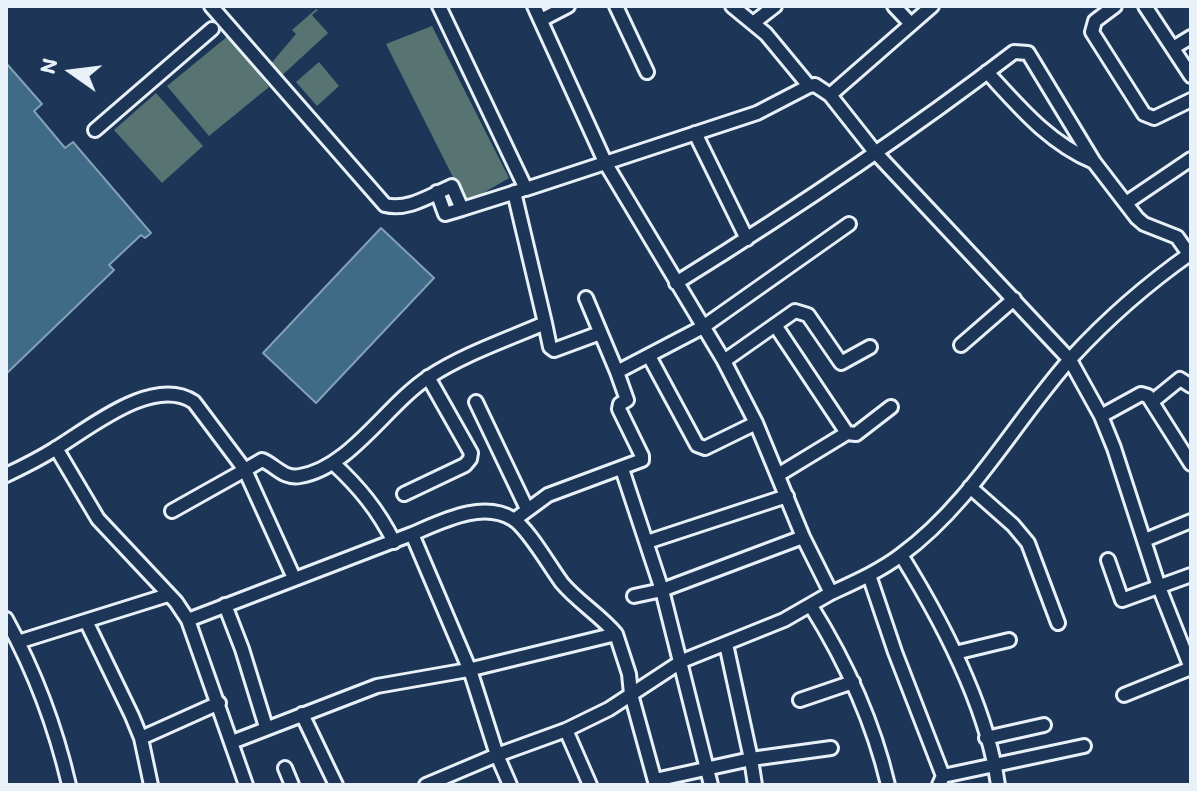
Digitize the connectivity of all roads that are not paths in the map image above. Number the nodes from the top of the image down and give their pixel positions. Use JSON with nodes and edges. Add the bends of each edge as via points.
{"nodes":[{"id":1,"x":211,"y":6,"type":"edge"},
{"id":2,"x":439,"y":6,"type":"edge"},
{"id":3,"x":534,"y":6,"type":"edge"},
{"id":4,"x":568,"y":6,"type":"edge"},
{"id":5,"x":616,"y":6,"type":"edge"},
{"id":6,"x":732,"y":6,"type":"edge"},
{"id":7,"x":775,"y":6,"type":"edge"},
{"id":8,"x":894,"y":6,"type":"edge"},
{"id":9,"x":932,"y":6,"type":"edge"},
{"id":10,"x":1115,"y":6,"type":"edge"},
{"id":11,"x":1145,"y":6,"type":"edge"},
{"id":12,"x":541,"y":20,"type":"junction"},
{"id":13,"x":753,"y":23,"type":"junction"},
{"id":14,"x":910,"y":23,"type":"junction"},
{"id":15,"x":218,"y":24,"type":"junction"},
{"id":16,"x":1191,"y":37,"type":"edge"},
{"id":17,"x":1173,"y":48,"type":"junction"},
{"id":18,"x":647,"y":72,"type":"dead end"},
{"id":19,"x":987,"y":72,"type":"junction"},
{"id":20,"x":1191,"y":76,"type":"edge"},
{"id":21,"x":809,"y":86,"type":"junction"},
{"id":22,"x":830,"y":95,"type":"junction"},
{"id":23,"x":1191,"y":100,"type":"edge"},
{"id":24,"x":695,"y":133,"type":"junction"},
{"id":25,"x":90,"y":135,"type":"dead end"},
{"id":26,"x":875,"y":152,"type":"junction"},
{"id":27,"x":1191,"y":159,"type":"edge"},
{"id":28,"x":1094,"y":162,"type":"junction"},
{"id":29,"x":606,"y":164,"type":"junction"},
{"id":30,"x":520,"y":190,"type":"junction"},
{"id":31,"x":1126,"y":203,"type":"junction"},
{"id":32,"x":849,"y":224,"type":"dead end"},
{"id":33,"x":747,"y":239,"type":"junction"},
{"id":34,"x":1190,"y":254,"type":"edge"},
{"id":35,"x":676,"y":283,"type":"junction"},
{"id":36,"x":586,"y":298,"type":"dead end"},
{"id":37,"x":1014,"y":299,"type":"junction"},
{"id":38,"x":545,"y":323,"type":"junction"},
{"id":39,"x":775,"y":325,"type":"junction"},
{"id":40,"x":703,"y":327,"type":"junction"},
{"id":41,"x":600,"y":333,"type":"junction"},
{"id":42,"x":961,"y":345,"type":"dead end"},
{"id":43,"x":870,"y":347,"type":"dead end"},
{"id":44,"x":649,"y":356,"type":"junction"},
{"id":45,"x":1070,"y":360,"type":"junction"},
{"id":46,"x":724,"y":361,"type":"junction"},
{"id":47,"x":617,"y":372,"type":"junction"},
{"id":48,"x":428,"y":377,"type":"junction"},
{"id":49,"x":1191,"y":386,"type":"edge"},
{"id":50,"x":1153,"y":401,"type":"junction"},
{"id":51,"x":476,"y":402,"type":"dead end"},
{"id":52,"x":891,"y":407,"type":"dead end"},
{"id":53,"x":1101,"y":416,"type":"junction"},
{"id":54,"x":756,"y":423,"type":"junction"},
{"id":55,"x":847,"y":433,"type":"junction"},
{"id":56,"x":56,"y":448,"type":"junction"},
{"id":57,"x":333,"y":463,"type":"junction"},
{"id":58,"x":1191,"y":464,"type":"edge"},
{"id":59,"x":622,"y":469,"type":"junction"},
{"id":60,"x":245,"y":470,"type":"junction"},
{"id":61,"x":6,"y":475,"type":"edge"},
{"id":62,"x":778,"y":475,"type":"junction"},
{"id":63,"x":970,"y":487,"type":"junction"},
{"id":64,"x":404,"y":494,"type":"dead end"},
{"id":65,"x":787,"y":496,"type":"junction"},
{"id":66,"x":527,"y":509,"type":"junction"},
{"id":67,"x":172,"y":511,"type":"dead end"},
{"id":68,"x":514,"y":520,"type":"junction"},
{"id":69,"x":1191,"y":521,"type":"edge"},
{"id":70,"x":412,"y":534,"type":"junction"},
{"id":71,"x":803,"y":537,"type":"junction"},
{"id":72,"x":1145,"y":540,"type":"junction"},
{"id":73,"x":394,"y":542,"type":"junction"},
{"id":74,"x":647,"y":542,"type":"junction"},
{"id":75,"x":901,"y":555,"type":"junction"},
{"id":76,"x":1108,"y":560,"type":"dead end"},
{"id":77,"x":869,"y":575,"type":"junction"},
{"id":78,"x":1191,"y":575,"type":"edge"},
{"id":79,"x":294,"y":578,"type":"junction"},
{"id":80,"x":1159,"y":587,"type":"junction"},
{"id":81,"x":662,"y":590,"type":"junction"},
{"id":82,"x":831,"y":593,"type":"junction"},
{"id":83,"x":168,"y":595,"type":"junction"},
{"id":84,"x":634,"y":596,"type":"dead end"},
{"id":85,"x":225,"y":605,"type":"junction"},
{"id":86,"x":811,"y":606,"type":"junction"},
{"id":87,"x":6,"y":619,"type":"edge"},
{"id":88,"x":88,"y":620,"type":"junction"},
{"id":89,"x":188,"y":620,"type":"junction"},
{"id":90,"x":1058,"y":623,"type":"dead end"},
{"id":91,"x":616,"y":634,"type":"junction"},
{"id":92,"x":1009,"y":640,"type":"dead end"},
{"id":93,"x":18,"y":642,"type":"junction"},
{"id":94,"x":726,"y":644,"type":"junction"},
{"id":95,"x":955,"y":653,"type":"junction"},
{"id":96,"x":682,"y":661,"type":"junction"},
{"id":97,"x":1191,"y":668,"type":"edge"},
{"id":98,"x":468,"y":670,"type":"junction"},
{"id":99,"x":853,"y":682,"type":"junction"},
{"id":100,"x":631,"y":694,"type":"junction"},
{"id":101,"x":1124,"y":695,"type":"dead end"},
{"id":102,"x":800,"y":700,"type":"dead end"},
{"id":103,"x":219,"y":703,"type":"junction"},
{"id":104,"x":302,"y":714,"type":"junction"},
{"id":105,"x":1044,"y":725,"type":"dead end"},
{"id":106,"x":266,"y":727,"type":"junction"},
{"id":107,"x":566,"y":730,"type":"junction"},
{"id":108,"x":141,"y":738,"type":"junction"},
{"id":109,"x":986,"y":738,"type":"junction"},
{"id":110,"x":232,"y":742,"type":"junction"},
{"id":111,"x":1084,"y":746,"type":"dead end"},
{"id":112,"x":831,"y":748,"type":"dead end"},
{"id":113,"x":497,"y":755,"type":"junction"},
{"id":114,"x":751,"y":759,"type":"junction"},
{"id":115,"x":995,"y":763,"type":"junction"},
{"id":116,"x":285,"y":768,"type":"dead end"},
{"id":117,"x":706,"y":768,"type":"junction"},
{"id":118,"x":941,"y":780,"type":"edge"},
{"id":119,"x":655,"y":782,"type":"edge"},
{"id":120,"x":69,"y":785,"type":"edge"},
{"id":121,"x":151,"y":785,"type":"edge"},
{"id":122,"x":246,"y":785,"type":"edge"},
{"id":123,"x":292,"y":785,"type":"edge"},
{"id":124,"x":336,"y":785,"type":"edge"},
{"id":125,"x":428,"y":785,"type":"edge"},
{"id":126,"x":510,"y":785,"type":"edge"},
{"id":127,"x":590,"y":785,"type":"edge"},
{"id":128,"x":711,"y":785,"type":"edge"},
{"id":129,"x":755,"y":785,"type":"edge"},
{"id":130,"x":888,"y":785,"type":"edge"},
{"id":131,"x":998,"y":785,"type":"edge"}],
"edges":[{"from":1,"to":15,"type":"street"},
{"from":2,"to":30,"type":"street"},
{"from":3,"to":12,"type":"street"},
{"from":4,"to":12,"type":"street"},
{"from":5,"to":18,"type":"street"},
{"from":6,"to":13,"type":"street"},
{"from":7,"to":13,"type":"street"},
{"from":8,"to":14,"type":"street"},
{"from":9,"to":14,"type":"street"},
{"from":10,"to":23,"type":"street","via":[[1095,21],[1092,32],[1144,114],[1159,117]]},
{"from":11,"to":17,"type":"street"},
{"from":12,"to":29,"type":"street"},
{"from":13,"to":21,"type":"street"},
{"from":14,"to":22,"type":"street"},
{"from":15,"to":25,"type":"street"},
{"from":15,"to":30,"type":"street","via":[[385,205],[416,203],[452,186],[462,209]]},
{"from":16,"to":17,"type":"street"},
{"from":17,"to":20,"type":"street"},
{"from":19,"to":26,"type":"street"},
{"from":19,"to":28,"type":"street","via":[[1051,138]]},
{"from":19,"to":28,"type":"street","via":[[1014,52],[1028,53]]},
{"from":21,"to":22,"type":"street"},
{"from":21,"to":24,"type":"street","via":[[757,113]]},
{"from":22,"to":26,"type":"street"},
{"from":24,"to":29,"type":"street"},
{"from":24,"to":33,"type":"street"},
{"from":26,"to":33,"type":"street"},
{"from":26,"to":37,"type":"street"},
{"from":27,"to":31,"type":"street"},
{"from":28,"to":31,"type":"street"},
{"from":29,"to":30,"type":"street"},
{"from":29,"to":35,"type":"street"},
{"from":30,"to":38,"type":"street"},
{"from":31,"to":34,"type":"street","via":[[1144,224],[1177,237]]},
{"from":32,"to":40,"type":"street"},
{"from":33,"to":35,"type":"street"},
{"from":34,"to":45,"type":"street","via":[[1143,288]]},
{"from":35,"to":40,"type":"street"},
{"from":36,"to":41,"type":"street"},
{"from":37,"to":42,"type":"street"},
{"from":37,"to":45,"type":"street"},
{"from":38,"to":41,"type":"street","via":[[554,350]]},
{"from":38,"to":48,"type":"street"},
{"from":39,"to":43,"type":"street","via":[[795,311],[804,312],[841,363]]},
{"from":39,"to":46,"type":"street"},
{"from":39,"to":55,"type":"street"},
{"from":40,"to":44,"type":"street"},
{"from":40,"to":46,"type":"street"},
{"from":41,"to":47,"type":"street"},
{"from":44,"to":47,"type":"street"},
{"from":44,"to":54,"type":"street","via":[[700,447]]},
{"from":45,"to":53,"type":"street"},
{"from":45,"to":63,"type":"street"},
{"from":46,"to":54,"type":"street"},
{"from":47,"to":59,"type":"street","via":[[627,400],[619,409],[642,456],[639,463]]},
{"from":48,"to":57,"type":"street"},
{"from":48,"to":64,"type":"street","via":[[470,459]]},
{"from":49,"to":50,"type":"street","via":[[1180,379]]},
{"from":50,"to":53,"type":"street","via":[[1141,394]]},
{"from":50,"to":58,"type":"street"},
{"from":51,"to":66,"type":"street"},
{"from":52,"to":55,"type":"street","via":[[856,434]]},
{"from":53,"to":72,"type":"street"},
{"from":54,"to":62,"type":"street"},
{"from":55,"to":62,"type":"street"},
{"from":56,"to":60,"type":"street","via":[[107,414],[176,394],[194,402]]},
{"from":56,"to":61,"type":"street"},
{"from":56,"to":83,"type":"street","via":[[98,519]]},
{"from":57,"to":60,"type":"street","via":[[301,476],[282,473],[262,460]]},
{"from":57,"to":73,"type":"street","via":[[359,487]]},
{"from":59,"to":66,"type":"street","via":[[548,495]]},
{"from":59,"to":74,"type":"street"},
{"from":60,"to":67,"type":"street"},
{"from":60,"to":79,"type":"street"},
{"from":62,"to":65,"type":"street"},
{"from":63,"to":75,"type":"street"},
{"from":63,"to":90,"type":"street","via":[[1028,543]]},
{"from":65,"to":71,"type":"street"},
{"from":65,"to":74,"type":"street"},
{"from":66,"to":68,"type":"street"},
{"from":68,"to":70,"type":"street","via":[[459,515]]},
{"from":68,"to":91,"type":"street","via":[[568,589]]},
{"from":69,"to":72,"type":"street"},
{"from":70,"to":73,"type":"street"},
{"from":70,"to":98,"type":"street"},
{"from":71,"to":81,"type":"street"},
{"from":71,"to":82,"type":"street"},
{"from":72,"to":80,"type":"street"},
{"from":73,"to":79,"type":"street"},
{"from":74,"to":81,"type":"street"},
{"from":75,"to":77,"type":"street"},
{"from":75,"to":95,"type":"street"},
{"from":76,"to":80,"type":"street","via":[[1122,600]]},
{"from":77,"to":82,"type":"street"},
{"from":77,"to":118,"type":"street"},
{"from":78,"to":80,"type":"street"},
{"from":79,"to":85,"type":"street"},
{"from":80,"to":97,"type":"street"},
{"from":81,"to":84,"type":"street"},
{"from":81,"to":96,"type":"street"},
{"from":82,"to":86,"type":"street"},
{"from":83,"to":88,"type":"street"},
{"from":83,"to":89,"type":"street"},
{"from":85,"to":89,"type":"street"},
{"from":85,"to":106,"type":"street"},
{"from":86,"to":94,"type":"street"},
{"from":86,"to":99,"type":"street"},
{"from":87,"to":93,"type":"street"},
{"from":88,"to":93,"type":"street"},
{"from":88,"to":108,"type":"street"},
{"from":89,"to":103,"type":"street"},
{"from":91,"to":98,"type":"street"},
{"from":91,"to":100,"type":"street"},
{"from":92,"to":95,"type":"street"},
{"from":93,"to":120,"type":"street"},
{"from":94,"to":96,"type":"street"},
{"from":94,"to":114,"type":"street"},
{"from":95,"to":109,"type":"street"},
{"from":96,"to":100,"type":"street"},
{"from":96,"to":117,"type":"street"},
{"from":97,"to":101,"type":"street"},
{"from":98,"to":104,"type":"street","via":[[377,686]]},
{"from":98,"to":113,"type":"street"},
{"from":99,"to":102,"type":"street"},
{"from":99,"to":130,"type":"street"},
{"from":100,"to":107,"type":"street"},
{"from":100,"to":119,"type":"street"},
{"from":103,"to":108,"type":"street"},
{"from":103,"to":110,"type":"street"},
{"from":104,"to":106,"type":"street"},
{"from":104,"to":124,"type":"street"},
{"from":105,"to":109,"type":"street"},
{"from":106,"to":110,"type":"street"},
{"from":107,"to":113,"type":"street"},
{"from":107,"to":127,"type":"street"},
{"from":108,"to":121,"type":"street"},
{"from":109,"to":115,"type":"street"},
{"from":110,"to":122,"type":"street"},
{"from":111,"to":115,"type":"street"},
{"from":112,"to":114,"type":"street"},
{"from":113,"to":125,"type":"street"},
{"from":113,"to":126,"type":"street"},
{"from":114,"to":117,"type":"street"},
{"from":114,"to":129,"type":"street"},
{"from":115,"to":118,"type":"street"},
{"from":115,"to":131,"type":"street"},
{"from":116,"to":123,"type":"street"},
{"from":117,"to":119,"type":"street"},
{"from":117,"to":128,"type":"street"}]}
